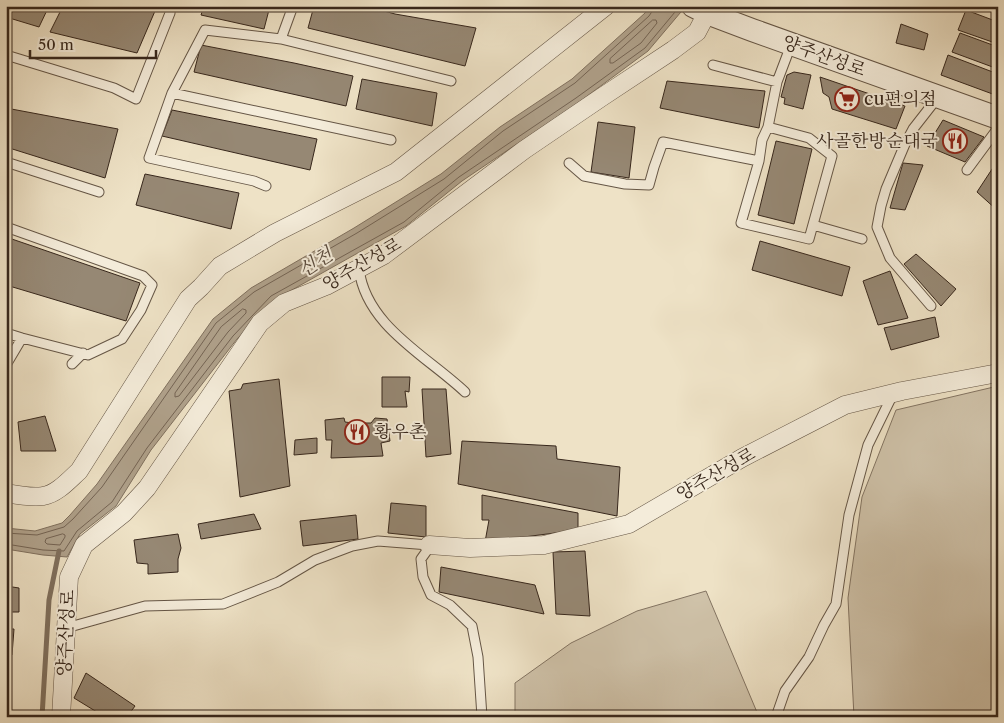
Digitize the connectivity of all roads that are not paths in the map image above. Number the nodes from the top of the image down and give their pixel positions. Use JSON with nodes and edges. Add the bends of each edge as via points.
{"nodes":[{"id":1,"x":171,"y":6,"type":"edge"},
{"id":2,"x":293,"y":6,"type":"edge"},
{"id":3,"x":606,"y":6,"type":"edge"},
{"id":4,"x":702,"y":8,"type":"edge"},
{"id":5,"x":281,"y":39,"type":"junction"},
{"id":6,"x":791,"y":44,"type":"junction"},
{"id":7,"x":6,"y":55,"type":"edge"},
{"id":8,"x":713,"y":65,"type":"dead end"},
{"id":9,"x":451,"y":81,"type":"dead end"},
{"id":10,"x":777,"y":82,"type":"junction"},
{"id":11,"x":172,"y":93,"type":"junction"},
{"id":12,"x":938,"y":97,"type":"junction"},
{"id":13,"x":998,"y":118,"type":"edge"},
{"id":14,"x":768,"y":127,"type":"junction"},
{"id":15,"x":998,"y":128,"type":"edge"},
{"id":16,"x":392,"y":140,"type":"dead end"},
{"id":17,"x":759,"y":161,"type":"junction"},
{"id":18,"x":6,"y":162,"type":"edge"},
{"id":19,"x":569,"y":163,"type":"dead end"},
{"id":20,"x":967,"y":170,"type":"dead end"},
{"id":21,"x":266,"y":186,"type":"dead end"},
{"id":22,"x":100,"y":192,"type":"dead end"},
{"id":23,"x":813,"y":225,"type":"junction"},
{"id":24,"x":6,"y":227,"type":"edge"},
{"id":25,"x":862,"y":239,"type":"dead end"},
{"id":26,"x":359,"y":269,"type":"junction"},
{"id":27,"x":931,"y":306,"type":"dead end"},
{"id":28,"x":6,"y":333,"type":"edge"},
{"id":29,"x":22,"y":338,"type":"junction"},
{"id":30,"x":82,"y":354,"type":"junction"},
{"id":31,"x":72,"y":364,"type":"dead end"},
{"id":32,"x":6,"y":365,"type":"edge"},
{"id":33,"x":998,"y":373,"type":"edge"},
{"id":34,"x":465,"y":392,"type":"dead end"},
{"id":35,"x":893,"y":393,"type":"junction"},
{"id":36,"x":6,"y":493,"type":"edge"},
{"id":37,"x":429,"y":546,"type":"junction"},
{"id":38,"x":66,"y":628,"type":"junction"},
{"id":39,"x":61,"y":717,"type":"edge"},
{"id":40,"x":482,"y":717,"type":"edge"},
{"id":41,"x":776,"y":717,"type":"edge"}],
"edges":[{"from":1,"to":7,"type":"lane","via":[[136,98],[114,88]]},
{"from":2,"to":5,"type":"lane"},
{"from":3,"to":36,"type":"street","via":[[396,172],[275,233],[220,266],[188,299],[79,471],[58,489],[43,496]]},
{"from":4,"to":6,"type":"street","name":"양주산성로"},
{"from":4,"to":26,"type":"street","name":"양주산성로","via":[[697,32],[524,150],[384,255]]},
{"from":5,"to":9,"type":"lane"},
{"from":5,"to":11,"type":"lane","via":[[205,30]]},
{"from":6,"to":10,"type":"lane"},
{"from":6,"to":12,"type":"street","name":"양주산성로"},
{"from":8,"to":10,"type":"lane"},
{"from":10,"to":14,"type":"lane"},
{"from":11,"to":16,"type":"lane"},
{"from":11,"to":21,"type":"lane","via":[[149,158]]},
{"from":12,"to":13,"type":"street","name":"양주산성로"},
{"from":12,"to":27,"type":"lane","via":[[905,144],[886,189],[877,227],[890,258]]},
{"from":14,"to":17,"type":"lane"},
{"from":14,"to":23,"type":"lane","via":[[809,138],[832,156]]},
{"from":15,"to":20,"type":"lane"},
{"from":17,"to":19,"type":"lane","via":[[663,142],[649,185],[584,176]]},
{"from":17,"to":23,"type":"lane","via":[[742,223],[809,239]]},
{"from":18,"to":22,"type":"lane"},
{"from":23,"to":25,"type":"lane"},
{"from":24,"to":30,"type":"lane","via":[[143,276],[152,285],[141,310],[122,339],[88,355]]},
{"from":26,"to":34,"type":"lane","via":[[360,281],[371,305],[401,340]]},
{"from":26,"to":38,"type":"street","name":"양주산성로","via":[[284,304],[260,323],[146,488],[124,512],[84,545],[69,577]]},
{"from":28,"to":29,"type":"lane"},
{"from":29,"to":30,"type":"lane"},
{"from":29,"to":32,"type":"lane"},
{"from":30,"to":31,"type":"lane"},
{"from":33,"to":35,"type":"street","name":"양주산성로"},
{"from":35,"to":37,"type":"street","name":"양주산성로","via":[[845,405],[742,458],[629,524],[544,545]]},
{"from":35,"to":41,"type":"lane","via":[[868,445],[849,515],[836,604],[809,657],[785,691]]},
{"from":37,"to":38,"type":"lane","via":[[378,541],[352,546],[314,560],[278,582],[223,604],[145,606]]},
{"from":37,"to":40,"type":"lane","via":[[421,560],[423,577],[431,595],[450,605],[472,626],[478,657]]},
{"from":38,"to":39,"type":"street","name":"양주산성로"}]}
